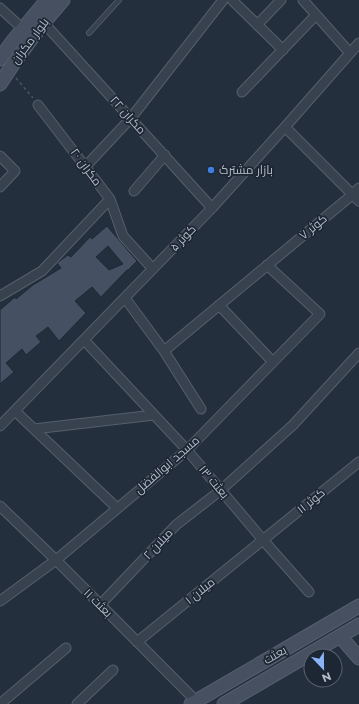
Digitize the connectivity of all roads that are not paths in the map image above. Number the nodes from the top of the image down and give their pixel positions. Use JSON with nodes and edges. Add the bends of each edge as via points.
{"nodes":[{"id":1,"x":47,"y":0,"type":"edge"},
{"id":2,"x":63,"y":0,"type":"edge"},
{"id":3,"x":119,"y":0,"type":"edge"},
{"id":4,"x":223,"y":0,"type":"edge"},
{"id":5,"x":232,"y":0,"type":"edge"},
{"id":6,"x":281,"y":0,"type":"edge"},
{"id":7,"x":303,"y":0,"type":"edge"},
{"id":8,"x":0,"y":8,"type":"edge"},
{"id":9,"x":316,"y":15,"type":"junction"},
{"id":10,"x":43,"y":22,"type":"junction"},
{"id":11,"x":257,"y":25,"type":"junction"},
{"id":12,"x":23,"y":29,"type":"junction"},
{"id":13,"x":89,"y":33,"type":"dead end"},
{"id":14,"x":359,"y":43,"type":"edge"},
{"id":15,"x":283,"y":50,"type":"junction"},
{"id":16,"x":350,"y":53,"type":"junction"},
{"id":17,"x":0,"y":58,"type":"edge"},
{"id":18,"x":0,"y":84,"type":"edge"},
{"id":19,"x":242,"y":92,"type":"dead end"},
{"id":20,"x":38,"y":105,"type":"road end"},
{"id":21,"x":131,"y":118,"type":"junction"},
{"id":22,"x":285,"y":127,"type":"junction"},
{"id":23,"x":0,"y":156,"type":"edge"},
{"id":24,"x":165,"y":156,"type":"junction"},
{"id":25,"x":86,"y":166,"type":"junction"},
{"id":26,"x":0,"y":187,"type":"edge"},
{"id":27,"x":134,"y":191,"type":"dead end"},
{"id":28,"x":357,"y":195,"type":"edge"},
{"id":29,"x":110,"y":200,"type":"junction"},
{"id":30,"x":212,"y":208,"type":"junction"},
{"id":31,"x":267,"y":265,"type":"junction"},
{"id":32,"x":153,"y":269,"type":"junction"},
{"id":33,"x":0,"y":296,"type":"edge"},
{"id":34,"x":124,"y":298,"type":"junction"},
{"id":35,"x":219,"y":305,"type":"junction"},
{"id":36,"x":84,"y":340,"type":"junction"},
{"id":37,"x":164,"y":351,"type":"junction"},
{"id":38,"x":359,"y":353,"type":"edge"},
{"id":39,"x":273,"y":362,"type":"junction"},
{"id":40,"x":201,"y":409,"type":"dead end"},
{"id":41,"x":15,"y":411,"type":"junction"},
{"id":42,"x":154,"y":415,"type":"junction"},
{"id":43,"x":0,"y":426,"type":"edge"},
{"id":44,"x":34,"y":429,"type":"junction"},
{"id":45,"x":187,"y":450,"type":"junction"},
{"id":46,"x":359,"y":462,"type":"edge"},
{"id":47,"x":221,"y":490,"type":"junction"},
{"id":48,"x":0,"y":506,"type":"edge"},
{"id":49,"x":117,"y":508,"type":"junction"},
{"id":50,"x":263,"y":540,"type":"junction"},
{"id":51,"x":56,"y":560,"type":"junction"},
{"id":52,"x":309,"y":592,"type":"dead end"},
{"id":53,"x":0,"y":601,"type":"edge"},
{"id":54,"x":100,"y":605,"type":"junction"},
{"id":55,"x":359,"y":606,"type":"edge"},
{"id":56,"x":359,"y":625,"type":"edge"},
{"id":57,"x":340,"y":636,"type":"junction"},
{"id":58,"x":137,"y":642,"type":"junction"},
{"id":59,"x":66,"y":648,"type":"dead end"},
{"id":60,"x":359,"y":658,"type":"edge"},
{"id":61,"x":113,"y":670,"type":"dead end"},
{"id":62,"x":193,"y":702,"type":"edge"},
{"id":63,"x":0,"y":704,"type":"edge"},
{"id":64,"x":77,"y":704,"type":"edge"},
{"id":65,"x":224,"y":704,"type":"edge"}],
"edges":[{"from":1,"to":12,"type":"main road","name":"بلوار مکران"},
{"from":2,"to":10,"type":"main road","name":"بلوار مکران"},
{"from":3,"to":13,"type":"lane"},
{"from":4,"to":21,"type":"street"},
{"from":5,"to":11,"type":"street"},
{"from":6,"to":11,"type":"street"},
{"from":7,"to":9,"type":"street"},
{"from":8,"to":12,"type":"street"},
{"from":9,"to":15,"type":"street"},
{"from":9,"to":16,"type":"street"},
{"from":10,"to":18,"type":"main road","name":"بلوار مکران"},
{"from":10,"to":21,"type":"street","name":"مکران ۲۲"},
{"from":11,"to":15,"type":"street"},
{"from":12,"to":17,"type":"main road","name":"بلوار مکران"},
{"from":14,"to":16,"type":"street","name":"کوثر ۵"},
{"from":15,"to":19,"type":"street"},
{"from":16,"to":22,"type":"street","name":"کوثر ۵"},
{"from":20,"to":25,"type":"street","name":"مکران ۲۰"},
{"from":21,"to":24,"type":"street","name":"مکران ۲۲"},
{"from":21,"to":25,"type":"street"},
{"from":22,"to":28,"type":"street"},
{"from":22,"to":30,"type":"street","name":"کوثر ۵"},
{"from":23,"to":26,"type":"street","via":[[15,171]]},
{"from":24,"to":27,"type":"street"},
{"from":24,"to":30,"type":"street","name":"مکران ۲۲"},
{"from":25,"to":29,"type":"street","name":"مکران ۲۰"},
{"from":28,"to":31,"type":"street","name":"کوثر ۷"},
{"from":29,"to":32,"type":"street","name":"مکران ۲۰","via":[[123,236]]},
{"from":29,"to":33,"type":"street","via":[[42,271]]},
{"from":30,"to":32,"type":"street","name":"کوثر ۵"},
{"from":31,"to":35,"type":"street","name":"کوثر ۷"},
{"from":31,"to":39,"type":"street","name":"مسجد ابوالفضل","via":[[320,314]]},
{"from":32,"to":34,"type":"street","name":"کوثر ۵"},
{"from":34,"to":36,"type":"street","name":"کوثر ۵"},
{"from":34,"to":37,"type":"street"},
{"from":35,"to":37,"type":"street","name":"کوثر ۷"},
{"from":35,"to":39,"type":"street"},
{"from":36,"to":41,"type":"street","name":"کوثر ۵"},
{"from":36,"to":42,"type":"street","name":"بعثت ۱۳"},
{"from":37,"to":40,"type":"street"},
{"from":38,"to":47,"type":"street","name":"میلان ۲","via":[[293,425]]},
{"from":39,"to":45,"type":"street","name":"مسجد ابوالفضل"},
{"from":41,"to":43,"type":"street","name":"کوثر ۵"},
{"from":41,"to":44,"type":"street"},
{"from":42,"to":44,"type":"street"},
{"from":42,"to":45,"type":"street","name":"بعثت ۱۳"},
{"from":44,"to":49,"type":"street"},
{"from":45,"to":47,"type":"street","name":"بعثت ۱۳"},
{"from":45,"to":49,"type":"street","name":"مسجد ابوالفضل"},
{"from":46,"to":50,"type":"street","name":"کوثر ۱۱"},
{"from":47,"to":50,"type":"street","name":"بعثت ۱۳"},
{"from":47,"to":54,"type":"street","name":"میلان ۲","via":[[176,525]]},
{"from":48,"to":51,"type":"street","name":"بعثت ۱۱"},
{"from":49,"to":51,"type":"street","name":"مسجد ابوالفضل"},
{"from":50,"to":52,"type":"street","name":"بعثت ۱۳"},
{"from":50,"to":58,"type":"street","name":"میلان ۱"},
{"from":51,"to":53,"type":"street","name":"مسجد ابوالفضل"},
{"from":51,"to":54,"type":"street","name":"بعثت ۱۱"},
{"from":54,"to":58,"type":"street","name":"بعثت ۱۱"},
{"from":55,"to":62,"type":"main road","name":"بعثت"},
{"from":56,"to":57,"type":"main road","name":"بعثت"},
{"from":57,"to":60,"type":"main road"},
{"from":57,"to":65,"type":"main road","name":"بعثت"},
{"from":58,"to":62,"type":"street","name":"بعثت ۱۱"},
{"from":59,"to":63,"type":"street"},
{"from":61,"to":64,"type":"street"}]}
